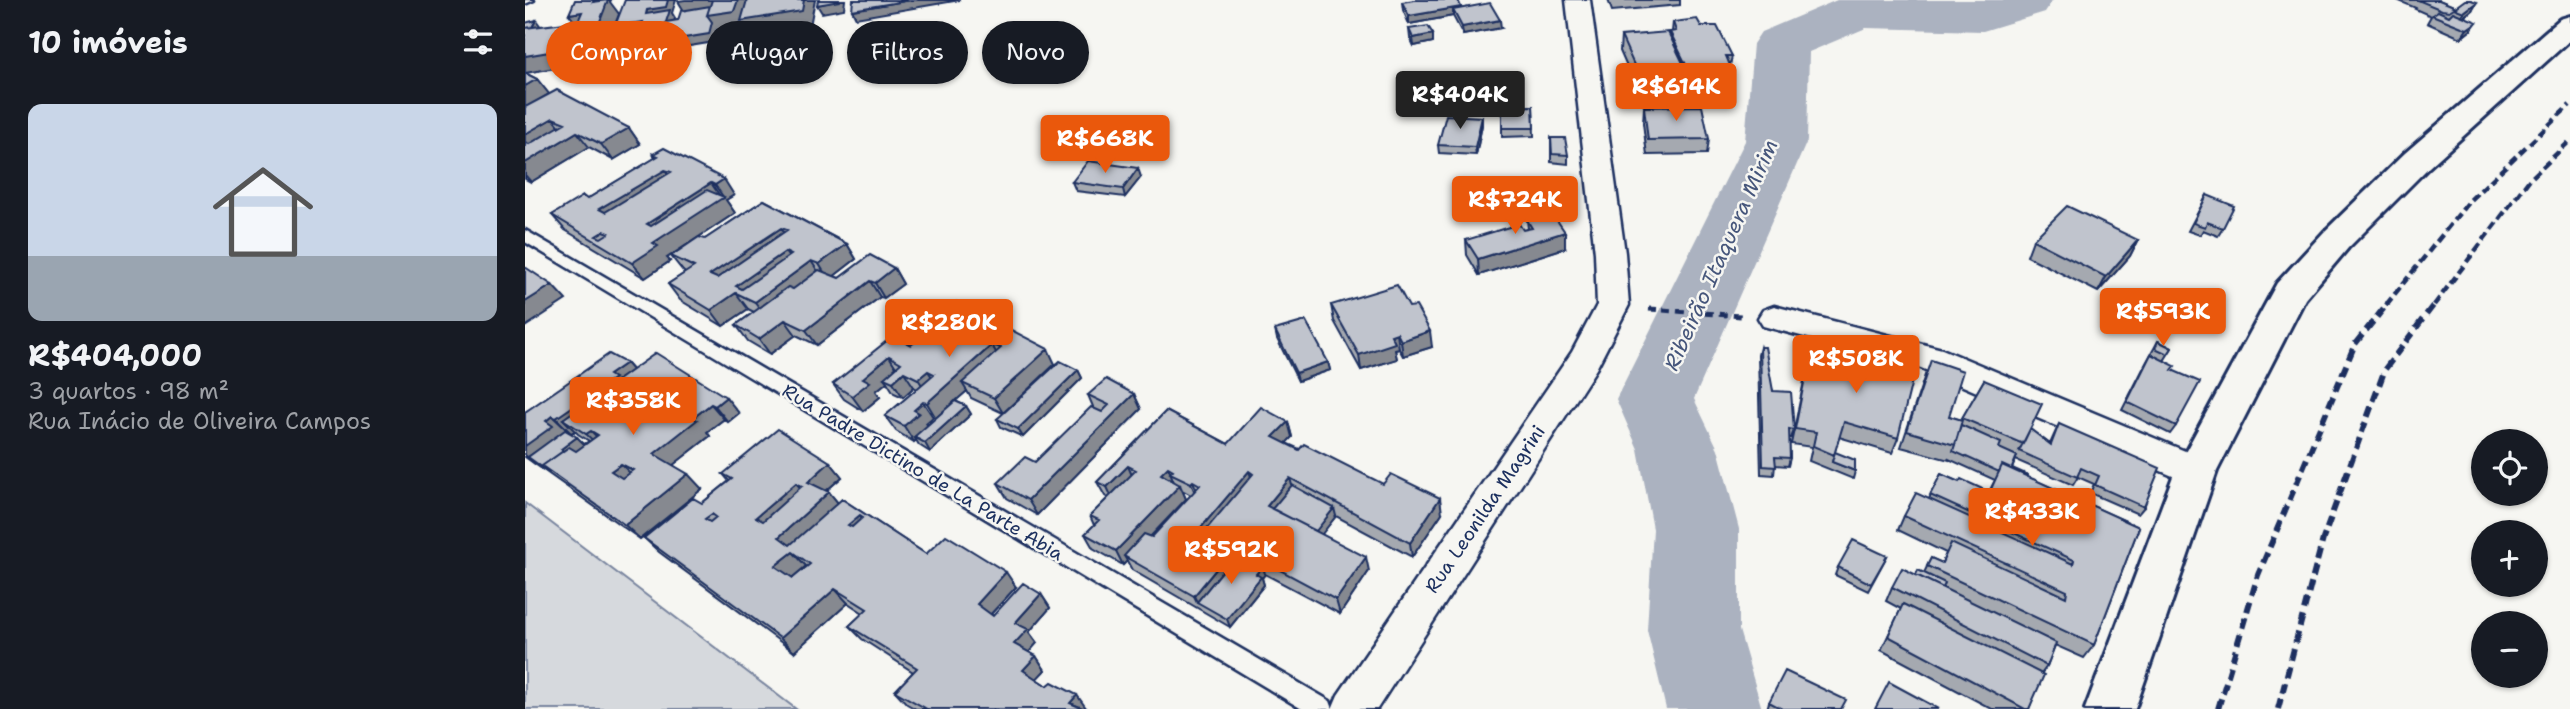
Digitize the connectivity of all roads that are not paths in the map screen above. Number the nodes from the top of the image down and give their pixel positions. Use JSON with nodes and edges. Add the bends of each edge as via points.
{"nodes":[{"id":1,"x":1578,"y":0,"type":"edge"},
{"id":2,"x":2570,"y":25,"type":"edge"},
{"id":3,"x":525,"y":235,"type":"edge"},
{"id":4,"x":1774,"y":318,"type":"dead end"},
{"id":5,"x":2196,"y":471,"type":"junction"},
{"id":6,"x":1322,"y":709,"type":"edge"},
{"id":7,"x":1353,"y":709,"type":"edge"},
{"id":8,"x":2110,"y":709,"type":"edge"}],
"edges":[{"from":1,"to":7,"type":"street","name":"Rua Leonilda Magrini","via":[[1611,253],[1629,307],[1584,360]]},
{"from":2,"to":5,"type":"main road","via":[[2417,160],[2290,292]]},
{"from":3,"to":6,"type":"lane","name":"Rua Padre Dictino de La Parte Abia"},
{"from":4,"to":5,"type":"street","via":[[1930,358]]},
{"from":5,"to":8,"type":"main road"}]}
